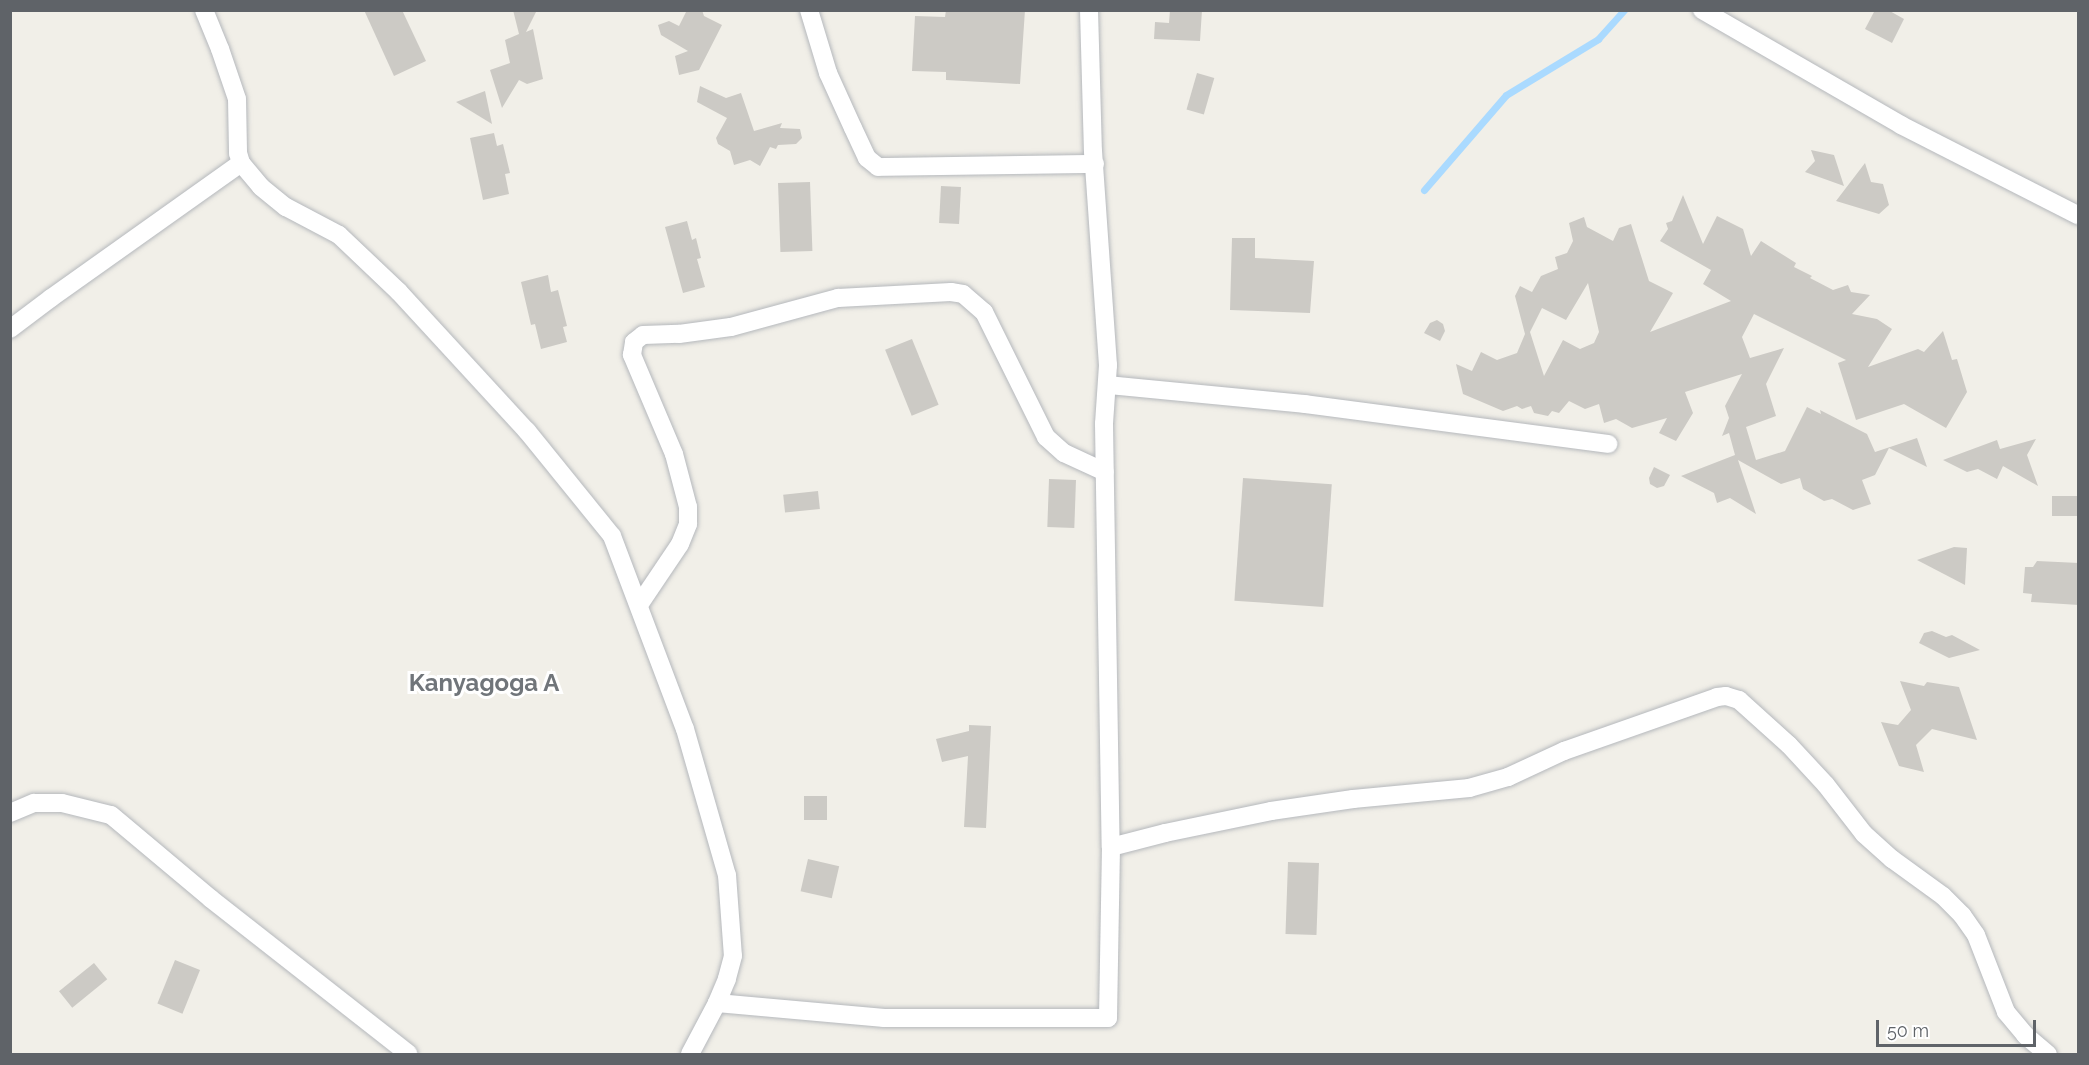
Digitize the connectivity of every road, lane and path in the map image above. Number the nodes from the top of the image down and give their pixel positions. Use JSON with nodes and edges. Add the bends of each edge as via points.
{"nodes":[{"id":1,"x":204,"y":10,"type":"edge"},
{"id":2,"x":809,"y":10,"type":"edge"},
{"id":3,"x":1089,"y":10,"type":"edge"},
{"id":4,"x":1702,"y":10,"type":"edge"},
{"id":5,"x":241,"y":163,"type":"junction"},
{"id":6,"x":1095,"y":164,"type":"junction"},
{"id":7,"x":2079,"y":215,"type":"edge"},
{"id":8,"x":10,"y":329,"type":"edge"},
{"id":9,"x":1108,"y":384,"type":"junction"},
{"id":10,"x":1608,"y":444,"type":"dead end"},
{"id":11,"x":1105,"y":472,"type":"junction"},
{"id":12,"x":639,"y":605,"type":"junction"},
{"id":13,"x":10,"y":813,"type":"edge"},
{"id":14,"x":1111,"y":848,"type":"junction"},
{"id":15,"x":717,"y":1003,"type":"junction"},
{"id":16,"x":409,"y":1054,"type":"edge"},
{"id":17,"x":690,"y":1054,"type":"edge"},
{"id":18,"x":2048,"y":1054,"type":"edge"}],
"edges":[{"from":1,"to":5,"type":"street","via":[[237,99]]},
{"from":2,"to":6,"type":"street","via":[[828,73],[867,158],[878,167]]},
{"from":3,"to":6,"type":"street"},
{"from":4,"to":7,"type":"street","via":[[1901,125]]},
{"from":5,"to":8,"type":"street"},
{"from":5,"to":12,"type":"street","via":[[261,187],[286,207],[339,235],[399,292],[527,431],[612,536]]},
{"from":6,"to":9,"type":"street"},
{"from":9,"to":10,"type":"street","via":[[1305,404]]},
{"from":9,"to":11,"type":"street"},
{"from":11,"to":12,"type":"street","via":[[1064,453],[1046,437],[984,312],[963,294],[838,298],[731,327],[643,335],[634,342],[632,355],[674,454],[688,507],[688,524],[680,544]]},
{"from":11,"to":14,"type":"street"},
{"from":12,"to":15,"type":"street","via":[[685,729],[727,875],[733,956]]},
{"from":13,"to":16,"type":"street","via":[[34,803],[62,803],[111,815]]},
{"from":14,"to":15,"type":"street","via":[[1108,1018],[884,1018]]},
{"from":14,"to":18,"type":"street","via":[[1271,811],[1469,788],[1726,696],[1739,700],[1789,745],[1864,834],[1962,915],[1976,935],[2006,1012]]},
{"from":15,"to":17,"type":"street"}]}
